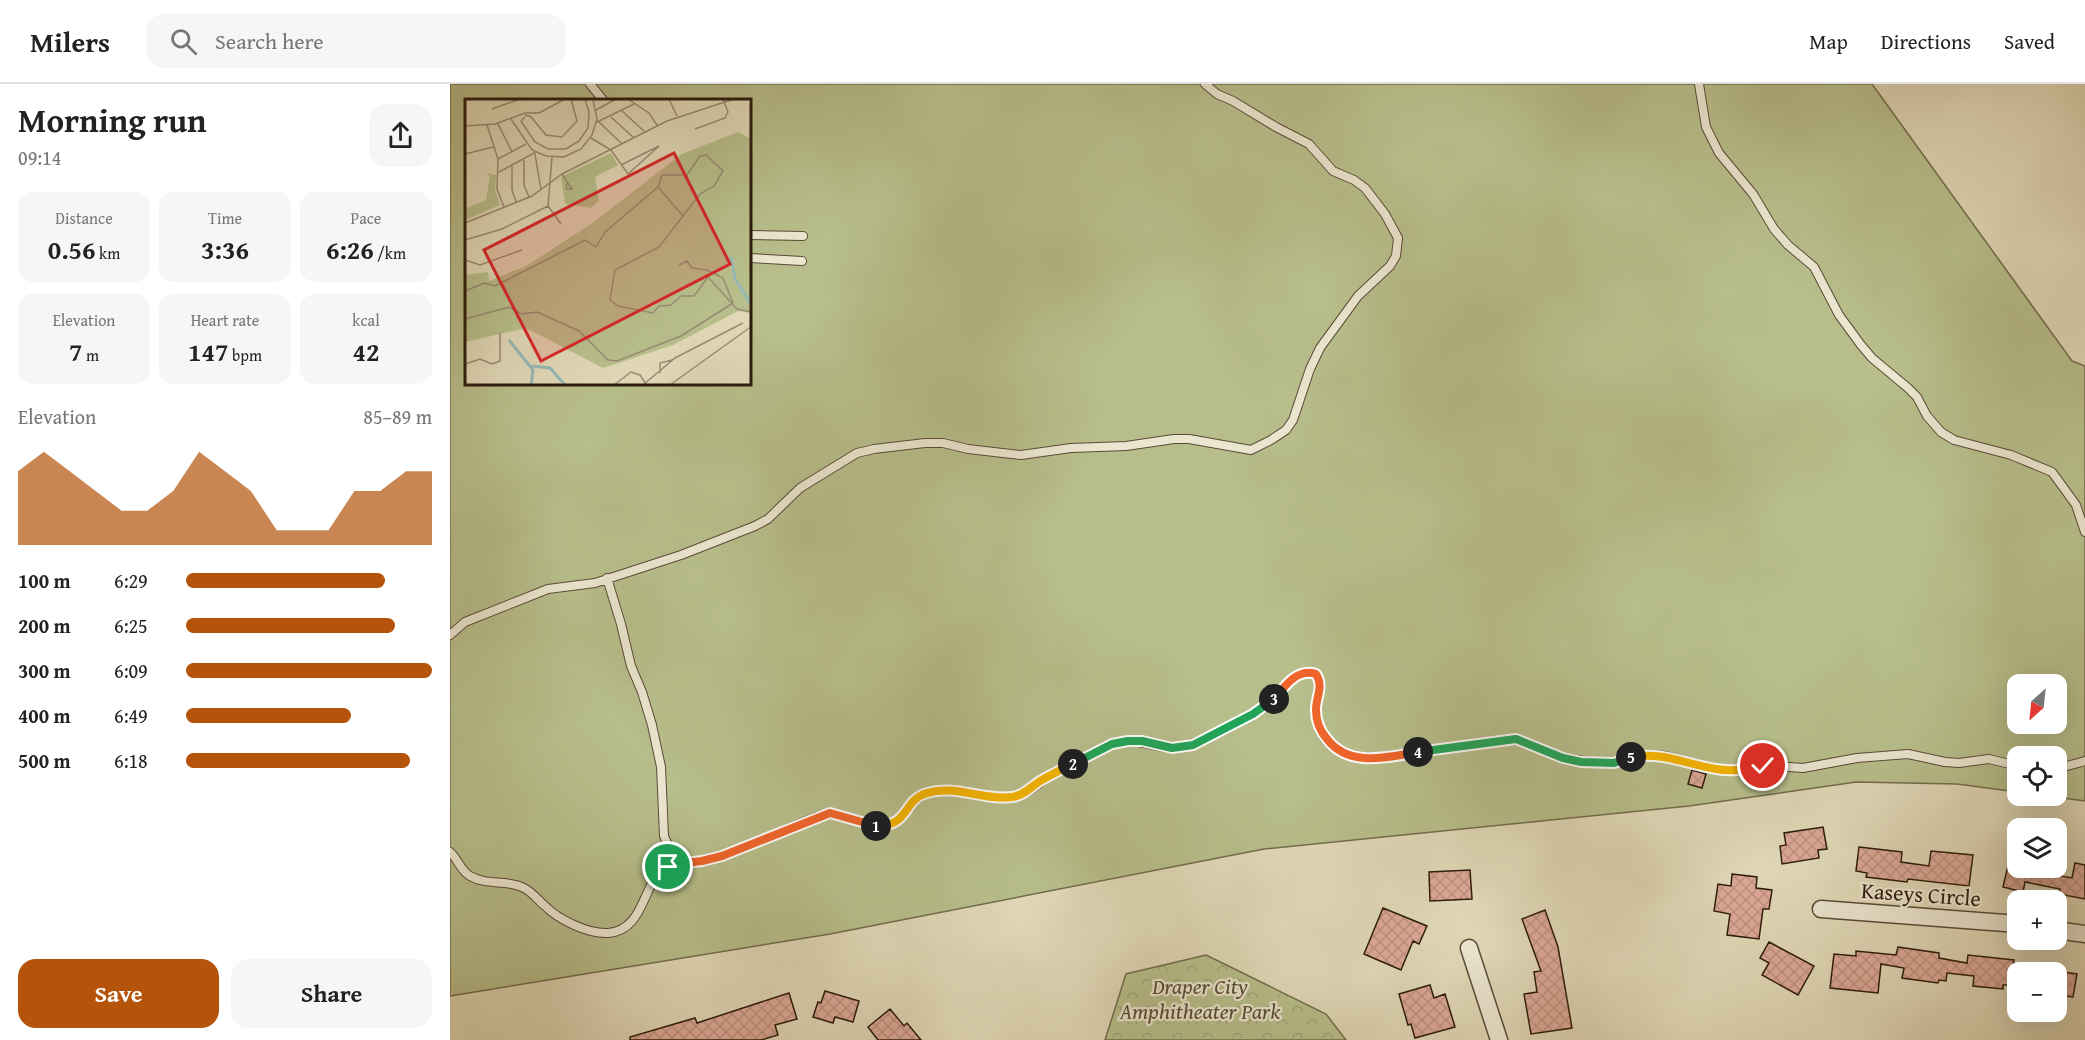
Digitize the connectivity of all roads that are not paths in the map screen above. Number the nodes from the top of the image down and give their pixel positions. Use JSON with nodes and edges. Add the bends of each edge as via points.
{"nodes":[{"id":1,"x":590,"y":84,"type":"edge"},
{"id":2,"x":1204,"y":84,"type":"edge"},
{"id":3,"x":1699,"y":84,"type":"edge"},
{"id":4,"x":602,"y":99,"type":"edge"},
{"id":5,"x":752,"y":235,"type":"edge"},
{"id":6,"x":804,"y":236,"type":"dead end"},
{"id":7,"x":752,"y":258,"type":"edge"},
{"id":8,"x":802,"y":261,"type":"dead end"},
{"id":9,"x":2085,"y":532,"type":"edge"},
{"id":10,"x":607,"y":578,"type":"junction"},
{"id":11,"x":450,"y":635,"type":"edge"},
{"id":12,"x":2085,"y":761,"type":"edge"},
{"id":13,"x":2007,"y":763,"type":"edge"},
{"id":14,"x":2067,"y":766,"type":"edge"},
{"id":15,"x":450,"y":852,"type":"edge"},
{"id":16,"x":676,"y":864,"type":"junction"},
{"id":17,"x":1821,"y":909,"type":"dead end"},
{"id":18,"x":2007,"y":923,"type":"edge"},
{"id":19,"x":2067,"y":932,"type":"edge"},
{"id":20,"x":2085,"y":934,"type":"edge"},
{"id":21,"x":1469,"y":948,"type":"dead end"},
{"id":22,"x":1499,"y":1040,"type":"edge"}],
"edges":[{"from":1,"to":4,"type":"lane"},
{"from":2,"to":10,"type":"lane","via":[[1309,144],[1333,171],[1365,188],[1398,238],[1396,256],[1390,266],[1358,296],[1320,348],[1286,430],[1251,450],[1189,439],[1021,455],[943,443],[874,449],[857,453],[800,488],[768,519],[755,526]]},
{"from":3,"to":9,"type":"lane","via":[[1706,127],[1719,153],[1753,194],[1774,229],[1814,267],[1839,315],[1872,358],[1917,397],[1941,432],[1954,440],[2011,455],[2052,472],[2076,505]]},
{"from":5,"to":6,"type":"lane"},
{"from":7,"to":8,"type":"lane"},
{"from":10,"to":11,"type":"lane","via":[[577,587],[548,589],[465,622]]},
{"from":10,"to":16,"type":"lane","via":[[662,767],[664,836]]},
{"from":12,"to":14,"type":"lane"},
{"from":13,"to":16,"type":"lane","via":[[1989,759],[1952,763],[1908,754],[1803,768],[1774,765],[1718,770],[1657,755],[1597,764],[1563,758],[1516,739],[1359,758],[1334,748],[1325,737],[1316,708],[1320,681],[1309,672],[1289,681],[1262,709],[1193,745],[1172,748],[1142,741],[1112,744],[1016,797],[958,790],[925,794],[917,798],[905,815],[888,825],[878,826],[830,813],[722,856]]},
{"from":15,"to":16,"type":"lane","via":[[473,878],[525,888],[562,919],[608,933],[629,924],[661,871]]},
{"from":17,"to":18,"type":"street","name":"Kaseys Circle"},
{"from":19,"to":20,"type":"street"},
{"from":21,"to":22,"type":"street"}]}
